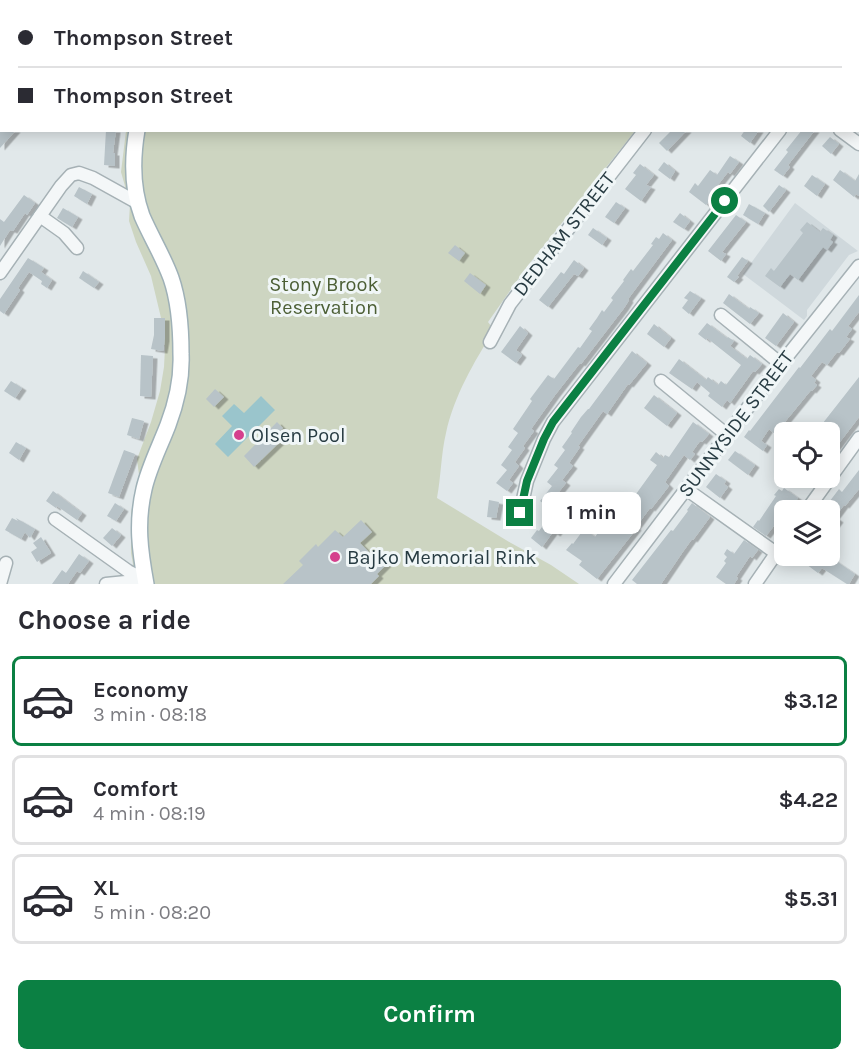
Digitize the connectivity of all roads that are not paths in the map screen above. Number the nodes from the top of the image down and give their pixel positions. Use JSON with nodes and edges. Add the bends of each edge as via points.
{"nodes":[{"id":1,"x":137,"y":132,"type":"edge"},
{"id":2,"x":643,"y":132,"type":"edge"},
{"id":3,"x":778,"y":132,"type":"edge"},
{"id":4,"x":843,"y":132,"type":"edge"},
{"id":5,"x":859,"y":144,"type":"edge"},
{"id":6,"x":138,"y":203,"type":"junction"},
{"id":7,"x":40,"y":216,"type":"junction"},
{"id":8,"x":77,"y":248,"type":"dead end"},
{"id":9,"x":859,"y":266,"type":"edge"},
{"id":10,"x":0,"y":273,"type":"edge"},
{"id":11,"x":721,"y":315,"type":"dead end"},
{"id":12,"x":490,"y":342,"type":"dead end"},
{"id":13,"x":781,"y":364,"type":"junction"},
{"id":14,"x":661,"y":381,"type":"dead end"},
{"id":15,"x":727,"y":435,"type":"junction"},
{"id":16,"x":859,"y":438,"type":"edge"},
{"id":17,"x":686,"y":489,"type":"junction"},
{"id":18,"x":814,"y":500,"type":"edge"},
{"id":19,"x":520,"y":513,"type":"dead end"},
{"id":20,"x":56,"y":519,"type":"dead end"},
{"id":21,"x":774,"y":553,"type":"edge"},
{"id":22,"x":774,"y":557,"type":"edge"},
{"id":23,"x":6,"y":563,"type":"dead end"},
{"id":24,"x":146,"y":582,"type":"edge"},
{"id":25,"x":0,"y":584,"type":"edge"},
{"id":26,"x":106,"y":584,"type":"edge"},
{"id":27,"x":614,"y":584,"type":"edge"},
{"id":28,"x":754,"y":584,"type":"edge"}],
"edges":[{"from":1,"to":6,"type":"main road","via":[[134,170]]},
{"from":2,"to":12,"type":"street","name":"DEDHAM STREET","via":[[510,304]]},
{"from":3,"to":19,"type":"street","via":[[553,422],[527,481]]},
{"from":4,"to":5,"type":"street"},
{"from":6,"to":7,"type":"street","via":[[79,173],[70,175]]},
{"from":6,"to":24,"type":"main road","via":[[175,292],[182,356],[169,422],[144,489],[139,538]]},
{"from":7,"to":8,"type":"street"},
{"from":7,"to":10,"type":"street"},
{"from":9,"to":13,"type":"street","name":"SUNNYSIDE STREET"},
{"from":11,"to":13,"type":"street"},
{"from":13,"to":15,"type":"street","name":"SUNNYSIDE STREET"},
{"from":14,"to":15,"type":"street"},
{"from":15,"to":17,"type":"street","name":"SUNNYSIDE STREET"},
{"from":16,"to":18,"type":"street"},
{"from":17,"to":21,"type":"street"},
{"from":17,"to":27,"type":"street","name":"SUNNYSIDE STREET"},
{"from":20,"to":24,"type":"street"},
{"from":22,"to":28,"type":"street"},
{"from":23,"to":25,"type":"street"},
{"from":24,"to":26,"type":"street"}]}
